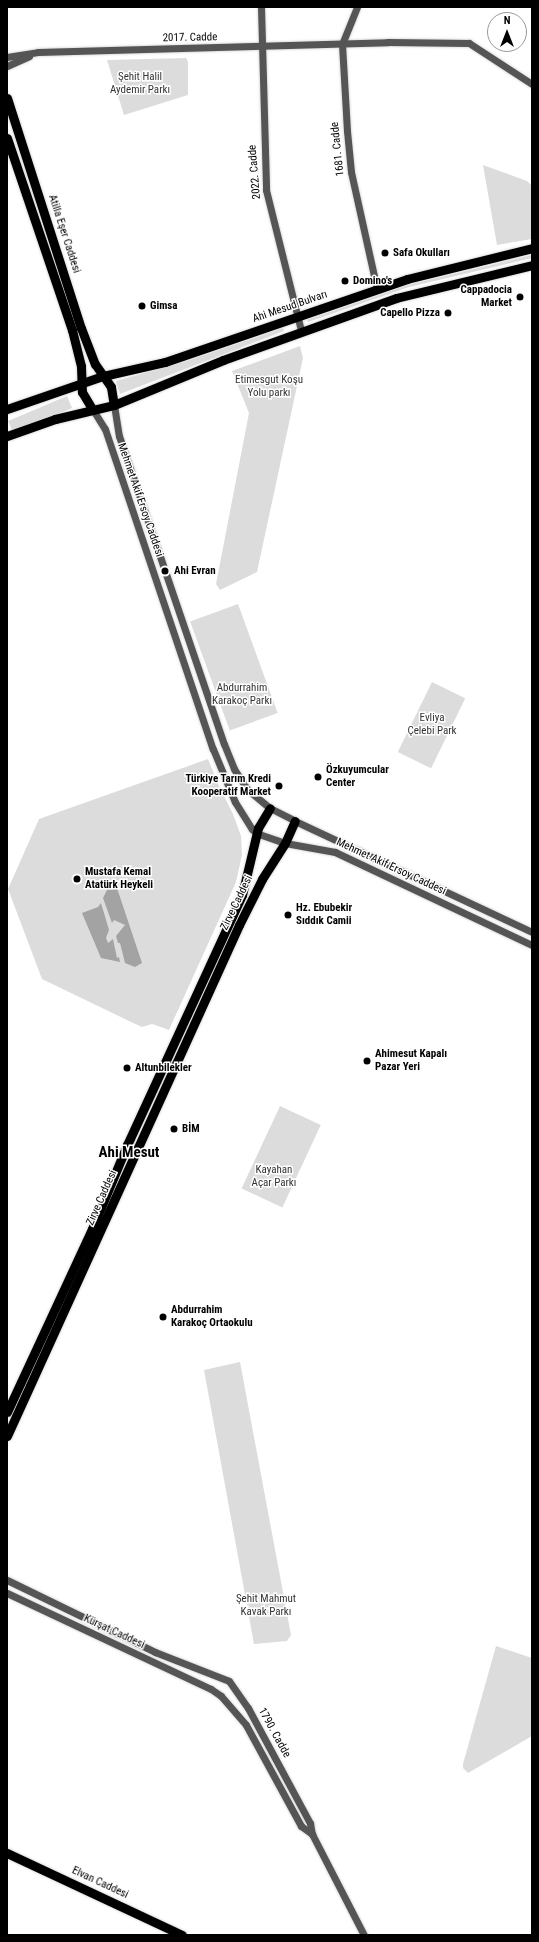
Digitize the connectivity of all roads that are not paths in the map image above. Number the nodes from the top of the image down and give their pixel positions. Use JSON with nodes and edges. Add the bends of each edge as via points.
{"nodes":[{"id":1,"x":261,"y":7,"type":"edge"},
{"id":2,"x":357,"y":7,"type":"edge"},
{"id":3,"x":342,"y":44,"type":"junction"},
{"id":4,"x":261,"y":47,"type":"junction"},
{"id":5,"x":38,"y":52,"type":"junction"},
{"id":6,"x":7,"y":57,"type":"edge"},
{"id":7,"x":7,"y":66,"type":"edge"},
{"id":8,"x":532,"y":84,"type":"edge"},
{"id":9,"x":7,"y":98,"type":"edge"},
{"id":10,"x":7,"y":138,"type":"edge"},
{"id":11,"x":532,"y":248,"type":"edge"},
{"id":12,"x":532,"y":265,"type":"edge"},
{"id":13,"x":377,"y":289,"type":"junction"},
{"id":14,"x":297,"y":317,"type":"junction"},
{"id":15,"x":301,"y":330,"type":"junction"},
{"id":16,"x":103,"y":376,"type":"junction"},
{"id":17,"x":81,"y":384,"type":"junction"},
{"id":18,"x":114,"y":405,"type":"junction"},
{"id":19,"x":7,"y":409,"type":"edge"},
{"id":20,"x":93,"y":410,"type":"junction"},
{"id":21,"x":7,"y":436,"type":"edge"},
{"id":22,"x":270,"y":808,"type":"junction"},
{"id":23,"x":295,"y":821,"type":"junction"},
{"id":24,"x":256,"y":833,"type":"junction"},
{"id":25,"x":285,"y":843,"type":"junction"},
{"id":26,"x":532,"y":932,"type":"edge"},
{"id":27,"x":532,"y":945,"type":"edge"},
{"id":28,"x":7,"y":1412,"type":"edge"},
{"id":29,"x":7,"y":1436,"type":"edge"},
{"id":30,"x":7,"y":1580,"type":"edge"},
{"id":31,"x":7,"y":1593,"type":"edge"},
{"id":32,"x":192,"y":1666,"type":"joint"},
{"id":33,"x":212,"y":1689,"type":"joint"},
{"id":34,"x":312,"y":1834,"type":"junction"},
{"id":35,"x":7,"y":1853,"type":"edge"},
{"id":36,"x":182,"y":1935,"type":"edge"},
{"id":37,"x":364,"y":1935,"type":"edge"}],
"edges":[{"from":1,"to":4,"type":"street","name":"2022. Cadde"},
{"from":2,"to":3,"type":"street","name":"1681. Cadde"},
{"from":3,"to":4,"type":"street","name":"2017. Cadde"},
{"from":3,"to":8,"type":"street","name":"2017. Cadde","via":[[469,43]]},
{"from":3,"to":13,"type":"street","name":"1681. Cadde","via":[[346,130],[351,172]]},
{"from":4,"to":5,"type":"street","name":"2017. Cadde"},
{"from":4,"to":14,"type":"street","name":"2022. Cadde","via":[[266,190]]},
{"from":5,"to":6,"type":"street","name":"2017. Cadde"},
{"from":5,"to":7,"type":"street","name":"2017. Cadde"},
{"from":9,"to":16,"type":"main road","name":"Atilla Eşer Caddesi","via":[[81,328],[95,364]]},
{"from":10,"to":17,"type":"main road","via":[[72,330],[81,366]]},
{"from":11,"to":13,"type":"main road","name":"Ahi Mesud Bulvarı","via":[[444,269]]},
{"from":12,"to":15,"type":"main road","via":[[411,293]]},
{"from":13,"to":14,"type":"main road","name":"Ahi Mesud Bulvarı"},
{"from":14,"to":15,"type":"street","name":"2022. Cadde"},
{"from":14,"to":16,"type":"main road","name":"Ahi Mesud Bulvarı","via":[[165,362]]},
{"from":15,"to":18,"type":"main road"},
{"from":16,"to":17,"type":"main road","name":"Ahi Mesud Bulvarı"},
{"from":16,"to":18,"type":"main road","via":[[111,387]]},
{"from":17,"to":19,"type":"main road","name":"Ahi Mesud Bulvarı"},
{"from":17,"to":20,"type":"main road","via":[[84,397]]},
{"from":18,"to":20,"type":"main road"},
{"from":18,"to":22,"type":"street","name":"Mehmet Akif Ersoy Caddesi","via":[[119,436],[232,763],[247,789]]},
{"from":20,"to":21,"type":"main road","via":[[55,419]]},
{"from":20,"to":24,"type":"street","name":"Mehmet Akif Ersoy Caddesi","via":[[104,429],[214,749],[235,802]]},
{"from":22,"to":23,"type":"street","name":"Mehmet Akif Ersoy Caddesi"},
{"from":22,"to":24,"type":"main road","name":"Zirve Caddesi"},
{"from":23,"to":25,"type":"main road","name":"Zirve Caddesi"},
{"from":23,"to":26,"type":"street","name":"Mehmet Akif Ersoy Caddesi"},
{"from":24,"to":25,"type":"street","name":"Mehmet Akif Ersoy Caddesi"},
{"from":24,"to":28,"type":"main road","name":"Zirve Caddesi","via":[[239,901],[126,1145],[92,1230]]},
{"from":25,"to":27,"type":"street","name":"Mehmet Akif Ersoy Caddesi","via":[[335,852]]},
{"from":25,"to":29,"type":"main road","name":"Zirve Caddesi","via":[[262,879],[239,925]]},
{"from":30,"to":32,"type":"street","name":"Kürşat Caddesi","via":[[155,1652]]},
{"from":31,"to":33,"type":"street","name":"Kürşat Caddesi"},
{"from":32,"to":34,"type":"street","name":"1790. Cadde","via":[[223,1678],[236,1688],[310,1822]]},
{"from":33,"to":34,"type":"street","name":"1790. Cadde","via":[[225,1699],[246,1725],[301,1826]]},
{"from":34,"to":37,"type":"street","name":"1790. Cadde"},
{"from":35,"to":36,"type":"main road","name":"Elvan Caddesi"}]}
